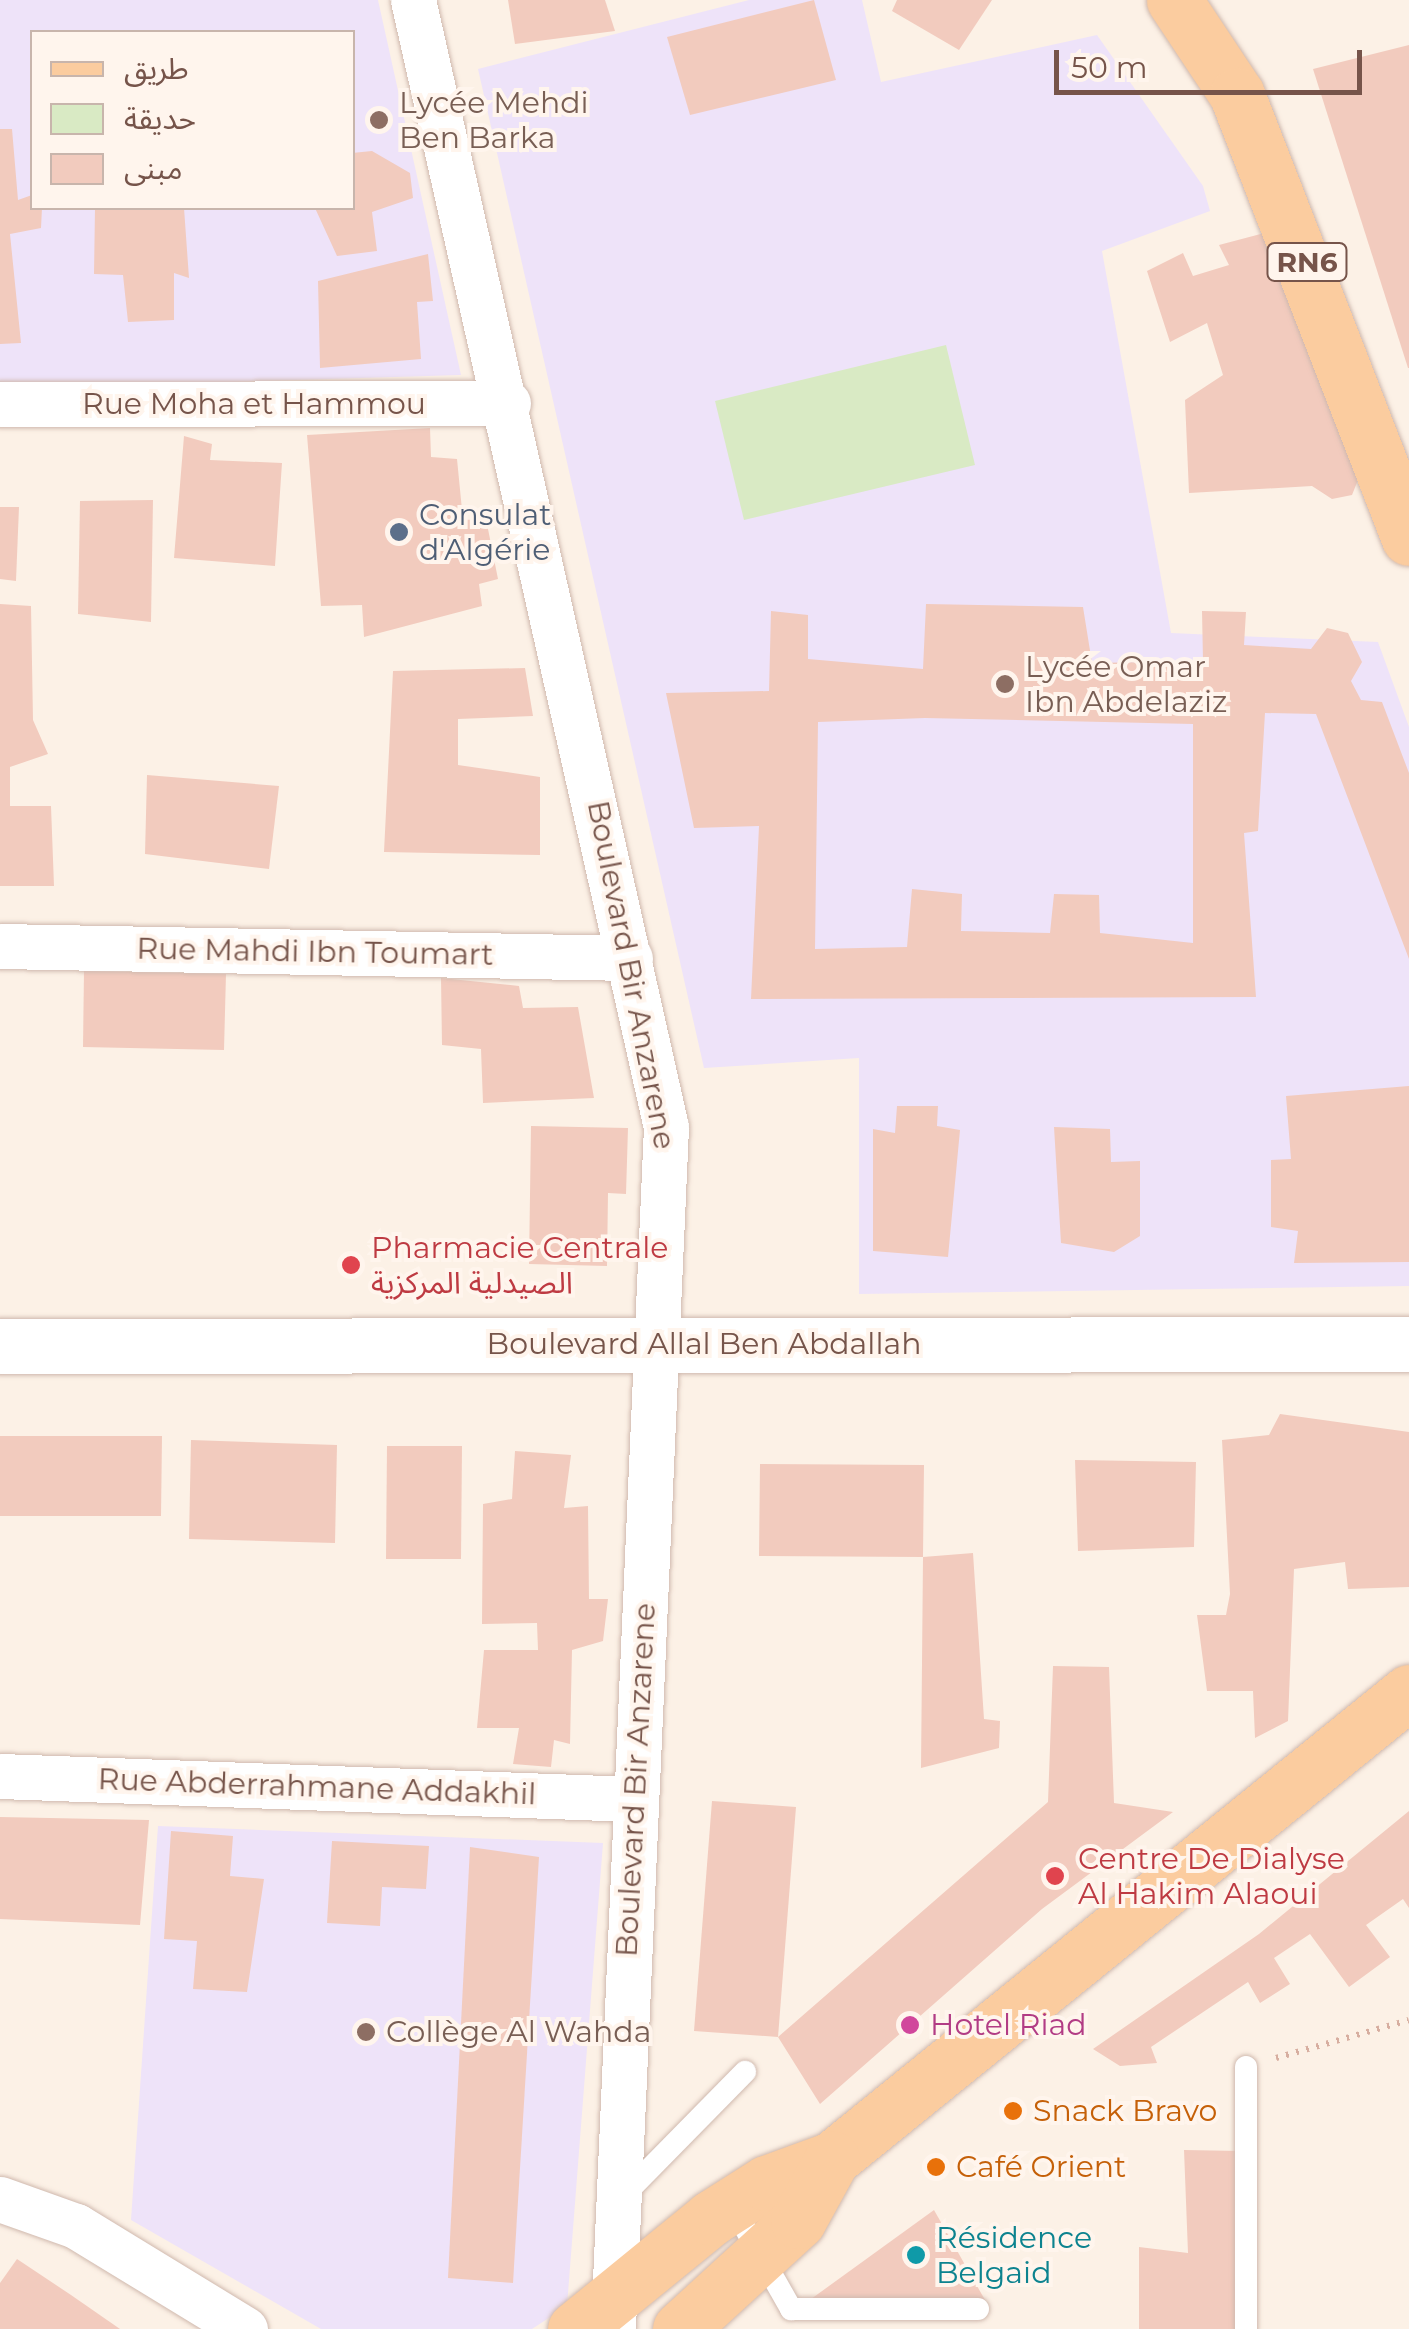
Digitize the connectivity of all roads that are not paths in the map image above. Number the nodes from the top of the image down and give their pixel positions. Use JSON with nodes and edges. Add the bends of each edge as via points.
{"nodes":[{"id":1,"x":413,"y":0,"type":"edge"},
{"id":2,"x":1174,"y":0,"type":"edge"},
{"id":3,"x":508,"y":403,"type":"junction"},
{"id":4,"x":0,"y":404,"type":"edge"},
{"id":5,"x":1409,"y":538,"type":"edge"},
{"id":6,"x":0,"y":946,"type":"edge"},
{"id":7,"x":630,"y":958,"type":"junction"},
{"id":8,"x":663,"y":1342,"type":"junction"},
{"id":9,"x":1409,"y":1344,"type":"edge"},
{"id":10,"x":0,"y":1346,"type":"edge"},
{"id":11,"x":1409,"y":1692,"type":"edge"},
{"id":12,"x":0,"y":1776,"type":"edge"},
{"id":13,"x":634,"y":1799,"type":"junction"},
{"id":14,"x":1246,"y":2067,"type":"road end"},
{"id":15,"x":745,"y":2072,"type":"dead end"},
{"id":16,"x":832,"y":2160,"type":"junction"},
{"id":17,"x":0,"y":2200,"type":"edge"},
{"id":18,"x":732,"y":2204,"type":"junction"},
{"id":19,"x":612,"y":2207,"type":"junction"},
{"id":20,"x":758,"y":2259,"type":"junction"},
{"id":21,"x":978,"y":2309,"type":"dead end"},
{"id":22,"x":599,"y":2318,"type":"edge"},
{"id":23,"x":931,"y":2320,"type":"edge"},
{"id":24,"x":843,"y":2322,"type":"edge"},
{"id":25,"x":244,"y":2329,"type":"edge"},
{"id":26,"x":680,"y":2329,"type":"edge"},
{"id":27,"x":1246,"y":2329,"type":"edge"}],
"edges":[{"from":1,"to":3,"type":"street","name":"Boulevard Bir Anzarene"},
{"from":2,"to":5,"type":"main road","number":"RN6","via":[[1237,95]]},
{"from":3,"to":4,"type":"street","name":"Rue Moha et Hammou"},
{"from":3,"to":7,"type":"street","name":"Boulevard Bir Anzarene"},
{"from":6,"to":7,"type":"street","name":"Rue Mahdi Ibn Toumart"},
{"from":7,"to":8,"type":"street","name":"Boulevard Bir Anzarene","via":[[670,1174]]},
{"from":8,"to":9,"type":"main road","name":"Boulevard Allal Ben Abdallah"},
{"from":8,"to":10,"type":"main road","name":"Boulevard Allal Ben Abdallah"},
{"from":8,"to":13,"type":"street","name":"Boulevard Bir Anzarene"},
{"from":11,"to":16,"type":"main road"},
{"from":12,"to":13,"type":"street","name":"Rue Abderrahmane Addakhil"},
{"from":13,"to":19,"type":"street","name":"Boulevard Bir Anzarene"},
{"from":14,"to":27,"type":"lane"},
{"from":15,"to":19,"type":"lane"},
{"from":16,"to":18,"type":"main road"},
{"from":16,"to":20,"type":"main road","via":[[798,2221]]},
{"from":17,"to":25,"type":"street","via":[[76,2226]]},
{"from":18,"to":20,"type":"lane"},
{"from":18,"to":22,"type":"main road"},
{"from":19,"to":22,"type":"street","name":"Boulevard Bir Anzarene"},
{"from":20,"to":24,"type":"lane","via":[[791,2309]]},
{"from":20,"to":26,"type":"main road"},
{"from":21,"to":23,"type":"lane"},
{"from":23,"to":24,"type":"lane"}]}
